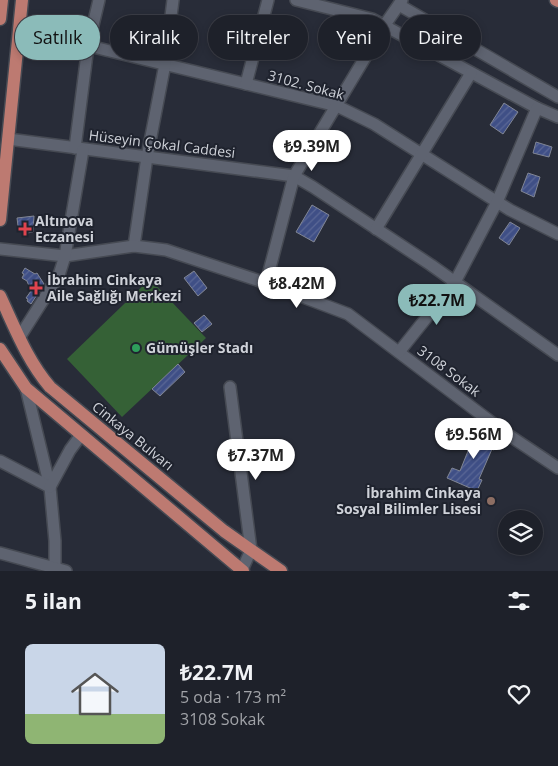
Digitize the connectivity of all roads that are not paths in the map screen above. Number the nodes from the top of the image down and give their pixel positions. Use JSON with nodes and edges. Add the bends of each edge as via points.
{"nodes":[{"id":1,"x":2,"y":0,"type":"edge"},
{"id":2,"x":22,"y":0,"type":"edge"},
{"id":3,"x":99,"y":0,"type":"edge"},
{"id":4,"x":173,"y":0,"type":"edge"},
{"id":5,"x":268,"y":0,"type":"edge"},
{"id":6,"x":296,"y":0,"type":"edge"},
{"id":7,"x":400,"y":3,"type":"edge"},
{"id":8,"x":20,"y":15,"type":"edge"},
{"id":9,"x":95,"y":15,"type":"edge"},
{"id":10,"x":353,"y":15,"type":"edge"},
{"id":11,"x":390,"y":17,"type":"edge"},
{"id":12,"x":0,"y":19,"type":"edge"},
{"id":13,"x":390,"y":29,"type":"edge"},
{"id":14,"x":100,"y":49,"type":"edge"},
{"id":15,"x":16,"y":60,"type":"edge"},
{"id":16,"x":87,"y":60,"type":"edge"},
{"id":17,"x":364,"y":60,"type":"edge"},
{"id":18,"x":165,"y":64,"type":"junction"},
{"id":19,"x":471,"y":73,"type":"junction"},
{"id":20,"x":246,"y":84,"type":"junction"},
{"id":21,"x":558,"y":97,"type":"edge"},
{"id":22,"x":337,"y":106,"type":"junction"},
{"id":23,"x":537,"y":108,"type":"junction"},
{"id":24,"x":558,"y":117,"type":"edge"},
{"id":25,"x":8,"y":139,"type":"junction"},
{"id":26,"x":79,"y":149,"type":"junction"},
{"id":27,"x":421,"y":154,"type":"junction"},
{"id":28,"x":147,"y":157,"type":"junction"},
{"id":29,"x":294,"y":176,"type":"junction"},
{"id":30,"x":497,"y":202,"type":"junction"},
{"id":31,"x":0,"y":220,"type":"edge"},
{"id":32,"x":376,"y":229,"type":"junction"},
{"id":33,"x":558,"y":234,"type":"edge"},
{"id":34,"x":134,"y":246,"type":"junction"},
{"id":35,"x":0,"y":249,"type":"edge"},
{"id":36,"x":65,"y":256,"type":"junction"},
{"id":37,"x":455,"y":282,"type":"junction"},
{"id":38,"x":266,"y":283,"type":"junction"},
{"id":39,"x":0,"y":296,"type":"edge"},
{"id":40,"x":19,"y":338,"type":"junction"},
{"id":41,"x":0,"y":350,"type":"edge"},
{"id":42,"x":399,"y":352,"type":"junction"},
{"id":43,"x":558,"y":355,"type":"edge"},
{"id":44,"x":230,"y":387,"type":"dead end"},
{"id":45,"x":26,"y":388,"type":"junction"},
{"id":46,"x":81,"y":435,"type":"junction"},
{"id":47,"x":0,"y":461,"type":"edge"},
{"id":48,"x":558,"y":468,"type":"edge"},
{"id":49,"x":50,"y":487,"type":"junction"},
{"id":50,"x":252,"y":550,"type":"junction"},
{"id":51,"x":0,"y":553,"type":"edge"},
{"id":52,"x":59,"y":570,"type":"edge"},
{"id":53,"x":242,"y":571,"type":"edge"},
{"id":54,"x":281,"y":571,"type":"edge"}],
"edges":[{"from":1,"to":12,"type":"main road"},
{"from":2,"to":8,"type":"main road"},
{"from":3,"to":9,"type":"street"},
{"from":4,"to":18,"type":"street"},
{"from":5,"to":20,"type":"street"},
{"from":6,"to":10,"type":"street"},
{"from":7,"to":11,"type":"street"},
{"from":7,"to":21,"type":"street"},
{"from":13,"to":19,"type":"street"},
{"from":14,"to":18,"type":"street","name":"3102. Sokak"},
{"from":15,"to":25,"type":"main road"},
{"from":16,"to":26,"type":"street"},
{"from":17,"to":22,"type":"street"},
{"from":18,"to":20,"type":"street","name":"3102. Sokak"},
{"from":18,"to":28,"type":"street"},
{"from":19,"to":23,"type":"street"},
{"from":19,"to":27,"type":"street"},
{"from":20,"to":22,"type":"street","name":"3102. Sokak"},
{"from":22,"to":27,"type":"street","name":"3102. Sokak","via":[[374,124]]},
{"from":22,"to":29,"type":"street"},
{"from":23,"to":24,"type":"street"},
{"from":23,"to":30,"type":"street"},
{"from":25,"to":26,"type":"street","name":"Hüseyin Çokal Caddesi"},
{"from":25,"to":31,"type":"main road"},
{"from":26,"to":28,"type":"street","name":"Hüseyin Çokal Caddesi"},
{"from":26,"to":36,"type":"street"},
{"from":27,"to":30,"type":"street","name":"3102. Sokak"},
{"from":27,"to":32,"type":"street"},
{"from":28,"to":29,"type":"street","name":"Hüseyin Çokal Caddesi"},
{"from":28,"to":34,"type":"street"},
{"from":29,"to":32,"type":"street","name":"Hüseyin Çokal Caddesi"},
{"from":29,"to":38,"type":"street"},
{"from":30,"to":33,"type":"street","name":"3102. Sokak"},
{"from":30,"to":37,"type":"street"},
{"from":32,"to":37,"type":"street","name":"Hüseyin Çokal Caddesi"},
{"from":34,"to":36,"type":"street","name":"3108 Sokak"},
{"from":34,"to":38,"type":"street","name":"3108 Sokak","via":[[166,250]]},
{"from":35,"to":36,"type":"street","name":"3108 Sokak"},
{"from":36,"to":40,"type":"street","via":[[58,275]]},
{"from":37,"to":42,"type":"street"},
{"from":37,"to":43,"type":"street","name":"Hüseyin Çokal Caddesi"},
{"from":38,"to":42,"type":"street","name":"3108 Sokak","via":[[348,314]]},
{"from":39,"to":40,"type":"main road","name":"Cinkaya Bulvarı"},
{"from":40,"to":50,"type":"main road","name":"Cinkaya Bulvarı","via":[[37,372],[50,387]]},
{"from":41,"to":45,"type":"main road"},
{"from":42,"to":48,"type":"street","name":"3108 Sokak","via":[[507,434]]},
{"from":44,"to":50,"type":"street"},
{"from":45,"to":46,"type":"main road"},
{"from":45,"to":49,"type":"street"},
{"from":46,"to":49,"type":"street"},
{"from":46,"to":53,"type":"main road"},
{"from":47,"to":49,"type":"street"},
{"from":49,"to":52,"type":"street"},
{"from":50,"to":53,"type":"street"},
{"from":50,"to":54,"type":"main road","name":"Cinkaya Bulvarı"},
{"from":51,"to":52,"type":"street"}]}
